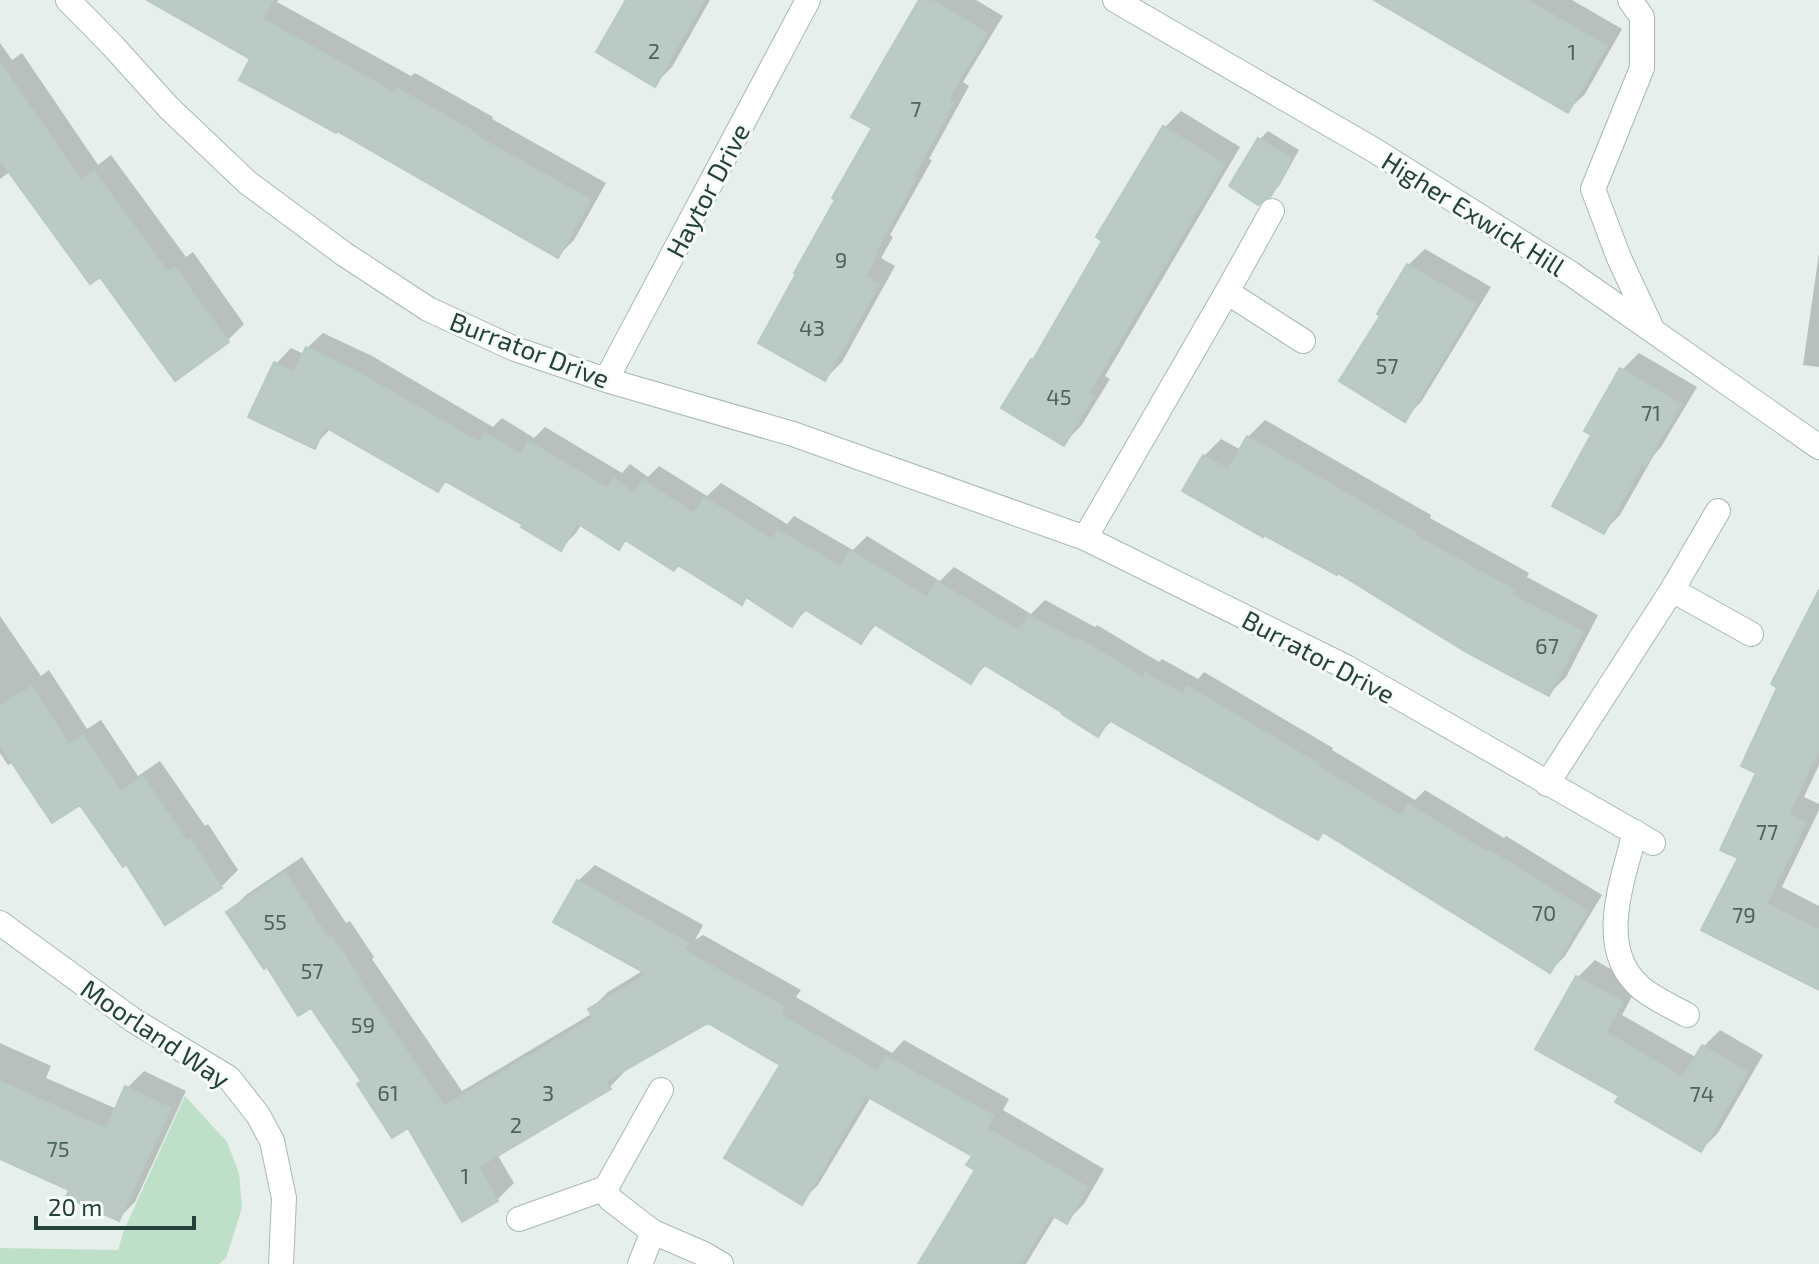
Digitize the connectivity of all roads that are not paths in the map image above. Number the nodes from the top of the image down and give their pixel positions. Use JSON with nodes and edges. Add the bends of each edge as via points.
{"nodes":[{"id":1,"x":68,"y":0,"type":"edge"},
{"id":2,"x":808,"y":0,"type":"edge"},
{"id":3,"x":1115,"y":0,"type":"edge"},
{"id":4,"x":1630,"y":0,"type":"edge"},
{"id":5,"x":1272,"y":211,"type":"dead end"},
{"id":6,"x":1227,"y":292,"type":"junction"},
{"id":7,"x":1654,"y":333,"type":"junction"},
{"id":8,"x":1303,"y":341,"type":"dead end"},
{"id":9,"x":606,"y":380,"type":"junction"},
{"id":10,"x":1819,"y":447,"type":"edge"},
{"id":11,"x":1718,"y":511,"type":"dead end"},
{"id":12,"x":1085,"y":538,"type":"junction"},
{"id":13,"x":1672,"y":590,"type":"junction"},
{"id":14,"x":1751,"y":634,"type":"dead end"},
{"id":15,"x":1547,"y":784,"type":"junction"},
{"id":16,"x":0,"y":923,"type":"edge"},
{"id":17,"x":1687,"y":1015,"type":"dead end"},
{"id":18,"x":661,"y":1090,"type":"dead end"},
{"id":19,"x":606,"y":1188,"type":"junction"},
{"id":20,"x":519,"y":1219,"type":"dead end"},
{"id":21,"x":653,"y":1232,"type":"junction"},
{"id":22,"x":281,"y":1264,"type":"edge"},
{"id":23,"x":640,"y":1264,"type":"edge"},
{"id":24,"x":721,"y":1264,"type":"edge"}],
"edges":[{"from":1,"to":9,"type":"street","name":"Burrator Drive","via":[[248,183],[344,254],[428,309],[515,349]]},
{"from":2,"to":9,"type":"street","name":"Haytor Drive"},
{"from":3,"to":7,"type":"street","name":"Higher Exwick Hill","via":[[1374,150],[1570,273]]},
{"from":4,"to":7,"type":"street","via":[[1642,17],[1642,68],[1593,189]]},
{"from":5,"to":6,"type":"street"},
{"from":6,"to":8,"type":"street"},
{"from":6,"to":12,"type":"street"},
{"from":7,"to":10,"type":"street","name":"Higher Exwick Hill"},
{"from":9,"to":12,"type":"street","name":"Burrator Drive","via":[[793,434]]},
{"from":11,"to":13,"type":"street"},
{"from":12,"to":15,"type":"street","name":"Burrator Drive","via":[[1346,667]]},
{"from":13,"to":14,"type":"street"},
{"from":13,"to":15,"type":"street"},
{"from":15,"to":17,"type":"street","name":"Burrator Drive","via":[[1644,838],[1617,902],[1615,940],[1625,970],[1639,987]]},
{"from":16,"to":22,"type":"street","name":"Moorland Way","via":[[133,1020],[229,1078],[272,1141],[284,1198]]},
{"from":18,"to":19,"type":"street"},
{"from":19,"to":20,"type":"street"},
{"from":19,"to":21,"type":"street","via":[[610,1199]]},
{"from":21,"to":23,"type":"street"},
{"from":21,"to":24,"type":"street"}]}
